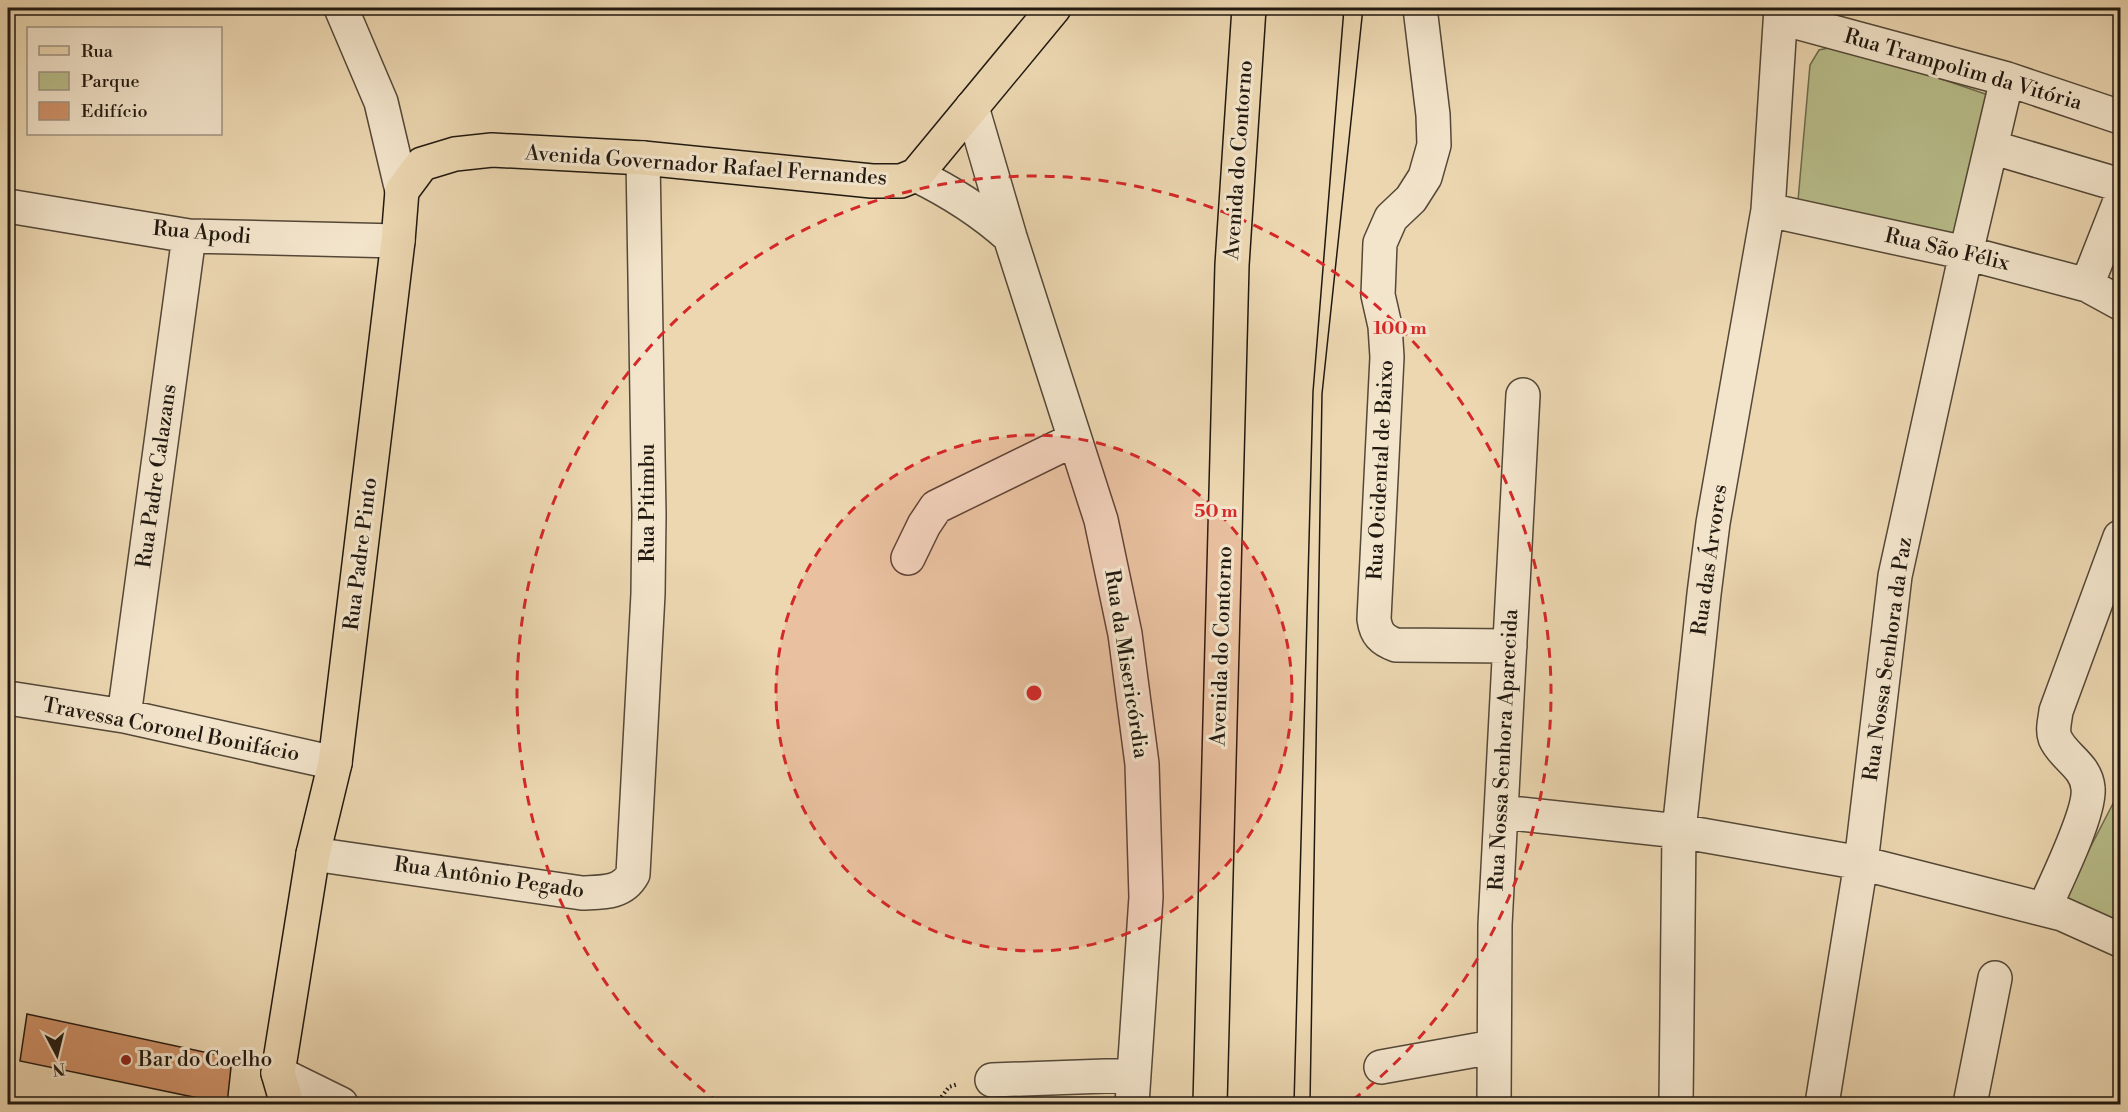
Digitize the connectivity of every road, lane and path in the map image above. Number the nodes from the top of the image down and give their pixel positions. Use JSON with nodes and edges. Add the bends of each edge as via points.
{"nodes":[{"id":1,"x":341,"y":8,"type":"edge"},
{"id":2,"x":1054,"y":8,"type":"edge"},
{"id":3,"x":1249,"y":8,"type":"edge"},
{"id":4,"x":1420,"y":8,"type":"edge"},
{"id":5,"x":1781,"y":13,"type":"edge"},
{"id":6,"x":2007,"y":79,"type":"junction"},
{"id":7,"x":972,"y":107,"type":"junction"},
{"id":8,"x":2121,"y":117,"type":"edge"},
{"id":9,"x":1991,"y":147,"type":"junction"},
{"id":10,"x":643,"y":158,"type":"junction"},
{"id":11,"x":916,"y":175,"type":"junction"},
{"id":12,"x":2121,"y":185,"type":"edge"},
{"id":13,"x":402,"y":191,"type":"junction"},
{"id":14,"x":2121,"y":201,"type":"edge"},
{"id":15,"x":8,"y":206,"type":"edge"},
{"id":16,"x":1768,"y":210,"type":"junction"},
{"id":17,"x":189,"y":236,"type":"junction"},
{"id":18,"x":1010,"y":237,"type":"junction"},
{"id":19,"x":398,"y":241,"type":"junction"},
{"id":20,"x":1966,"y":254,"type":"junction"},
{"id":21,"x":2087,"y":285,"type":"junction"},
{"id":22,"x":2121,"y":303,"type":"edge"},
{"id":23,"x":1523,"y":395,"type":"dead end"},
{"id":24,"x":1075,"y":439,"type":"junction"},
{"id":25,"x":2121,"y":537,"type":"edge"},
{"id":26,"x":908,"y":558,"type":"dead end"},
{"id":27,"x":1510,"y":646,"type":"junction"},
{"id":28,"x":8,"y":698,"type":"edge"},
{"id":29,"x":124,"y":716,"type":"junction"},
{"id":30,"x":335,"y":763,"type":"junction"},
{"id":31,"x":1502,"y":812,"type":"junction"},
{"id":32,"x":1679,"y":831,"type":"junction"},
{"id":33,"x":636,"y":848,"type":"joint"},
{"id":34,"x":313,"y":854,"type":"junction"},
{"id":35,"x":1861,"y":863,"type":"junction"},
{"id":36,"x":2053,"y":912,"type":"junction"},
{"id":37,"x":2121,"y":940,"type":"edge"},
{"id":38,"x":1995,"y":978,"type":"dead end"},
{"id":39,"x":1493,"y":1047,"type":"junction"},
{"id":40,"x":1381,"y":1066,"type":"dead end"},
{"id":41,"x":278,"y":1073,"type":"junction"},
{"id":42,"x":992,"y":1080,"type":"dead end"},
{"id":43,"x":1133,"y":1090,"type":"edge"},
{"id":44,"x":287,"y":1104,"type":"edge"},
{"id":45,"x":341,"y":1104,"type":"edge"},
{"id":46,"x":1210,"y":1104,"type":"edge"},
{"id":47,"x":1494,"y":1104,"type":"edge"},
{"id":48,"x":1676,"y":1104,"type":"edge"},
{"id":49,"x":1830,"y":1104,"type":"edge"},
{"id":50,"x":1970,"y":1104,"type":"edge"}],
"edges":[{"from":1,"to":13,"type":"street","name":"Rua Padre Pinto","via":[[381,102]]},
{"from":2,"to":7,"type":"main road","name":"Avenida Governador Rafael Fernandes"},
{"from":3,"to":46,"type":"main road","name":"Avenida do Contorno","via":[[1232,265]]},
{"from":4,"to":27,"type":"street","name":"Rua Ocidental de Baixo","via":[[1434,145],[1425,177],[1411,199],[1391,218],[1380,243],[1378,295],[1386,327],[1387,357],[1375,629],[1396,645]]},
{"from":5,"to":6,"type":"street","name":"Rua Trampolim da Vitória"},
{"from":5,"to":16,"type":"street","name":"Rua das Árvores"},
{"from":6,"to":8,"type":"street","name":"Rua Trampolim da Vitória"},
{"from":6,"to":9,"type":"street","name":"Rua Nossa Senhora da Paz"},
{"from":7,"to":11,"type":"main road","name":"Avenida Governador Rafael Fernandes"},
{"from":7,"to":18,"type":"street","name":"Rua da Misericórdia"},
{"from":9,"to":12,"type":"street"},
{"from":9,"to":20,"type":"street","name":"Rua Nossa Senhora da Paz"},
{"from":10,"to":11,"type":"main road","name":"Avenida Governador Rafael Fernandes","via":[[872,181],[901,181]]},
{"from":10,"to":13,"type":"main road","name":"Avenida Governador Rafael Fernandes","via":[[492,150],[455,153],[422,164]]},
{"from":10,"to":33,"type":"street","name":"Rua Pitimbu","via":[[649,503]]},
{"from":11,"to":18,"type":"street","via":[[971,205]]},
{"from":13,"to":19,"type":"main road","name":"Rua Padre Pinto"},
{"from":14,"to":21,"type":"street"},
{"from":15,"to":17,"type":"street","name":"Rua Apodi"},
{"from":16,"to":20,"type":"street","name":"Rua São Félix"},
{"from":16,"to":32,"type":"street","name":"Rua das Árvores","via":[[1713,523]]},
{"from":17,"to":19,"type":"street","name":"Rua Apodi"},
{"from":17,"to":29,"type":"street","name":"Rua Padre Calazans"},
{"from":18,"to":24,"type":"street","name":"Rua da Misericórdia"},
{"from":19,"to":30,"type":"main road","name":"Rua Padre Pinto"},
{"from":20,"to":21,"type":"street","name":"Rua São Félix"},
{"from":20,"to":35,"type":"street","name":"Rua Nossa Senhora da Paz","via":[[1895,576]]},
{"from":21,"to":22,"type":"street","name":"Rua São Félix"},
{"from":23,"to":27,"type":"street","name":"Rua Nossa Senhora Aparecida"},
{"from":24,"to":26,"type":"street","via":[[936,507]]},
{"from":24,"to":43,"type":"street","name":"Rua da Misericórdia","via":[[1101,520],[1125,634],[1142,764],[1146,897]]},
{"from":25,"to":36,"type":"street","via":[[2056,711],[2054,738],[2081,767],[2088,788]]},
{"from":27,"to":31,"type":"street","name":"Rua Nossa Senhora Aparecida"},
{"from":28,"to":29,"type":"street","name":"Travessa Coronel Bonifácio"},
{"from":29,"to":30,"type":"street","name":"Travessa Coronel Bonifácio"},
{"from":30,"to":34,"type":"main road","name":"Rua Padre Pinto"},
{"from":31,"to":32,"type":"street"},
{"from":31,"to":39,"type":"street","name":"Rua Nossa Senhora Aparecida"},
{"from":32,"to":35,"type":"street"},
{"from":32,"to":48,"type":"street","name":"Rua das Árvores"},
{"from":33,"to":34,"type":"street","name":"Rua Antônio Pegado","via":[[629,882],[608,892],[582,892]]},
{"from":34,"to":41,"type":"main road","name":"Rua Padre Pinto"},
{"from":35,"to":36,"type":"street"},
{"from":35,"to":49,"type":"street","name":"Rua Nossa Senhora da Paz"},
{"from":36,"to":37,"type":"street"},
{"from":38,"to":50,"type":"street"},
{"from":39,"to":40,"type":"street"},
{"from":39,"to":47,"type":"street","name":"Rua Nossa Senhora Aparecida"},
{"from":41,"to":44,"type":"main road","name":"Rua Padre Pinto"},
{"from":41,"to":45,"type":"street"},
{"from":42,"to":43,"type":"street"}]}
